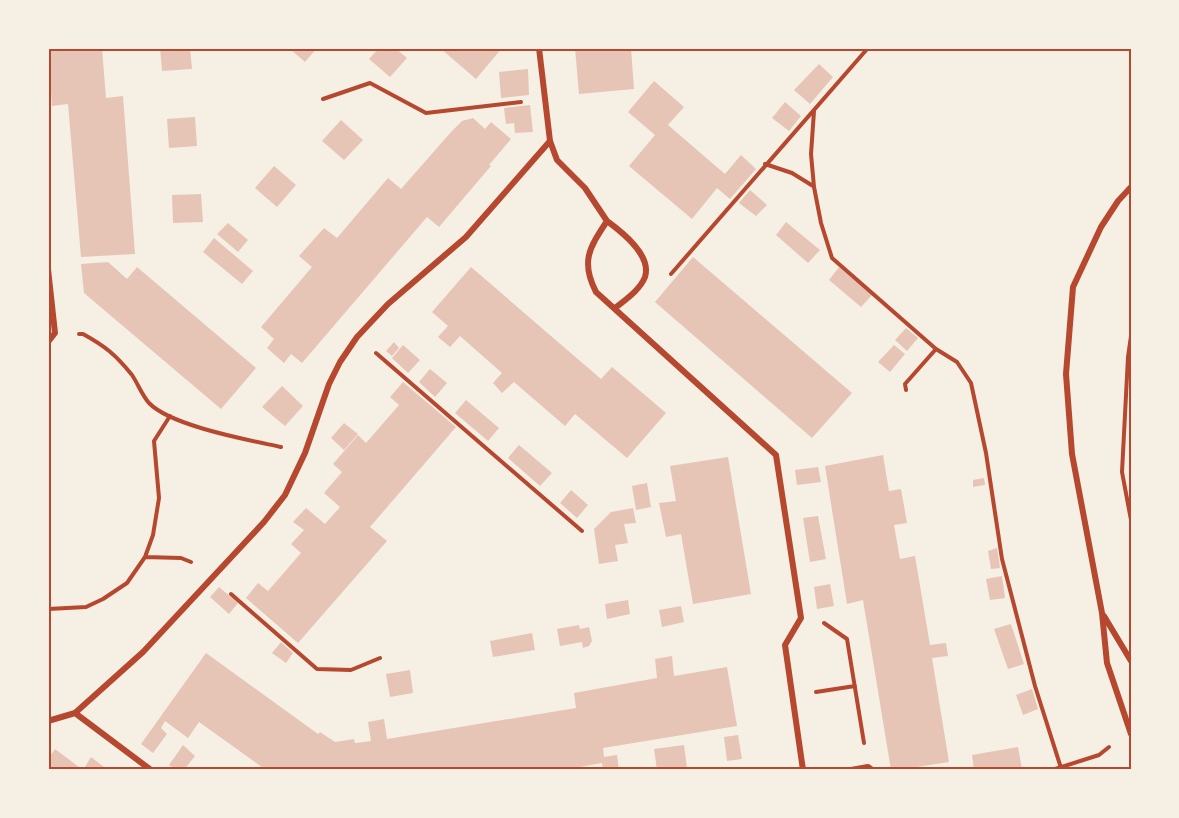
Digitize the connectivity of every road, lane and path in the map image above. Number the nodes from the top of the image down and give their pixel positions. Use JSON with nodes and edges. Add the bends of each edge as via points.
{"nodes":[{"id":1,"x":539,"y":48,"type":"edge"},
{"id":2,"x":868,"y":48,"type":"edge"},
{"id":3,"x":323,"y":99,"type":"dead end"},
{"id":4,"x":545,"y":100,"type":"junction"},
{"id":5,"x":814,"y":111,"type":"junction"},
{"id":6,"x":550,"y":141,"type":"junction"},
{"id":7,"x":765,"y":164,"type":"junction"},
{"id":8,"x":1131,"y":186,"type":"edge"},
{"id":9,"x":814,"y":187,"type":"junction"},
{"id":10,"x":607,"y":221,"type":"junction"},
{"id":11,"x":48,"y":269,"type":"edge"},
{"id":12,"x":644,"y":279,"type":"junction"},
{"id":13,"x":615,"y":308,"type":"junction"},
{"id":14,"x":55,"y":333,"type":"junction"},
{"id":15,"x":1131,"y":336,"type":"edge"},
{"id":16,"x":357,"y":337,"type":"junction"},
{"id":17,"x":48,"y":342,"type":"edge"},
{"id":18,"x":936,"y":349,"type":"junction"},
{"id":19,"x":906,"y":390,"type":"dead end"},
{"id":20,"x":170,"y":416,"type":"junction"},
{"id":21,"x":305,"y":453,"type":"junction"},
{"id":22,"x":1131,"y":520,"type":"edge"},
{"id":23,"x":582,"y":531,"type":"dead end"},
{"id":24,"x":145,"y":557,"type":"junction"},
{"id":25,"x":213,"y":578,"type":"junction"},
{"id":26,"x":799,"y":607,"type":"junction"},
{"id":27,"x":48,"y":609,"type":"edge"},
{"id":28,"x":1102,"y":613,"type":"junction"},
{"id":29,"x":380,"y":658,"type":"dead end"},
{"id":30,"x":1131,"y":661,"type":"edge"},
{"id":31,"x":855,"y":686,"type":"junction"},
{"id":32,"x":792,"y":697,"type":"junction"},
{"id":33,"x":75,"y":713,"type":"junction"},
{"id":34,"x":48,"y":721,"type":"edge"},
{"id":35,"x":1125,"y":722,"type":"junction"},
{"id":36,"x":1131,"y":734,"type":"edge"},
{"id":37,"x":1061,"y":768,"type":"junction"},
{"id":38,"x":870,"y":769,"type":"edge"},
{"id":39,"x":151,"y":770,"type":"edge"},
{"id":40,"x":803,"y":770,"type":"edge"},
{"id":41,"x":851,"y":770,"type":"edge"},
{"id":42,"x":1052,"y":770,"type":"edge"}],
"edges":[{"from":1,"to":4,"type":"street"},
{"from":2,"to":5,"type":"path"},
{"from":3,"to":4,"type":"path","via":[[370,83],[426,113]]},
{"from":4,"to":6,"type":"street"},
{"from":5,"to":7,"type":"path"},
{"from":5,"to":9,"type":"path"},
{"from":6,"to":10,"type":"street","via":[[557,160],[585,188]]},
{"from":6,"to":16,"type":"street","via":[[466,237],[388,304]]},
{"from":7,"to":9,"type":"path","via":[[792,173]]},
{"from":7,"to":12,"type":"path","via":[[665,282]]},
{"from":8,"to":28,"type":"street","via":[[1101,227],[1073,287],[1066,374],[1072,454]]},
{"from":9,"to":18,"type":"path","via":[[820,223],[832,258]]},
{"from":10,"to":12,"type":"street","via":[[629,238],[639,252],[645,264]]},
{"from":10,"to":13,"type":"street","via":[[592,244],[587,266],[596,292]]},
{"from":11,"to":14,"type":"street"},
{"from":12,"to":13,"type":"street"},
{"from":13,"to":26,"type":"street","via":[[776,455]]},
{"from":14,"to":17,"type":"street"},
{"from":14,"to":20,"type":"path","via":[[83,334],[108,348],[150,404]]},
{"from":15,"to":22,"type":"path","via":[[1122,472]]},
{"from":16,"to":21,"type":"street","via":[[329,384]]},
{"from":16,"to":23,"type":"path"},
{"from":18,"to":19,"type":"path","via":[[905,384]]},
{"from":18,"to":37,"type":"path","via":[[957,362],[971,383],[1002,559]]},
{"from":20,"to":21,"type":"path","via":[[217,433]]},
{"from":20,"to":24,"type":"path","via":[[154,441],[159,498]]},
{"from":21,"to":25,"type":"street","via":[[285,495]]},
{"from":24,"to":25,"type":"path","via":[[181,558],[200,565]]},
{"from":24,"to":27,"type":"path","via":[[127,583],[103,599],[86,607]]},
{"from":25,"to":29,"type":"path","via":[[317,669],[351,670]]},
{"from":25,"to":33,"type":"street","via":[[143,652]]},
{"from":26,"to":31,"type":"path","via":[[847,639]]},
{"from":26,"to":32,"type":"street","via":[[801,618],[785,645]]},
{"from":28,"to":30,"type":"street"},
{"from":28,"to":35,"type":"street","via":[[1107,663]]},
{"from":31,"to":32,"type":"path"},
{"from":31,"to":38,"type":"path"},
{"from":32,"to":40,"type":"street"},
{"from":33,"to":34,"type":"street"},
{"from":33,"to":39,"type":"street"},
{"from":35,"to":36,"type":"street"},
{"from":35,"to":37,"type":"path","via":[[1104,730],[1110,747],[1099,755]]},
{"from":37,"to":42,"type":"path"},
{"from":38,"to":41,"type":"street"}]}
